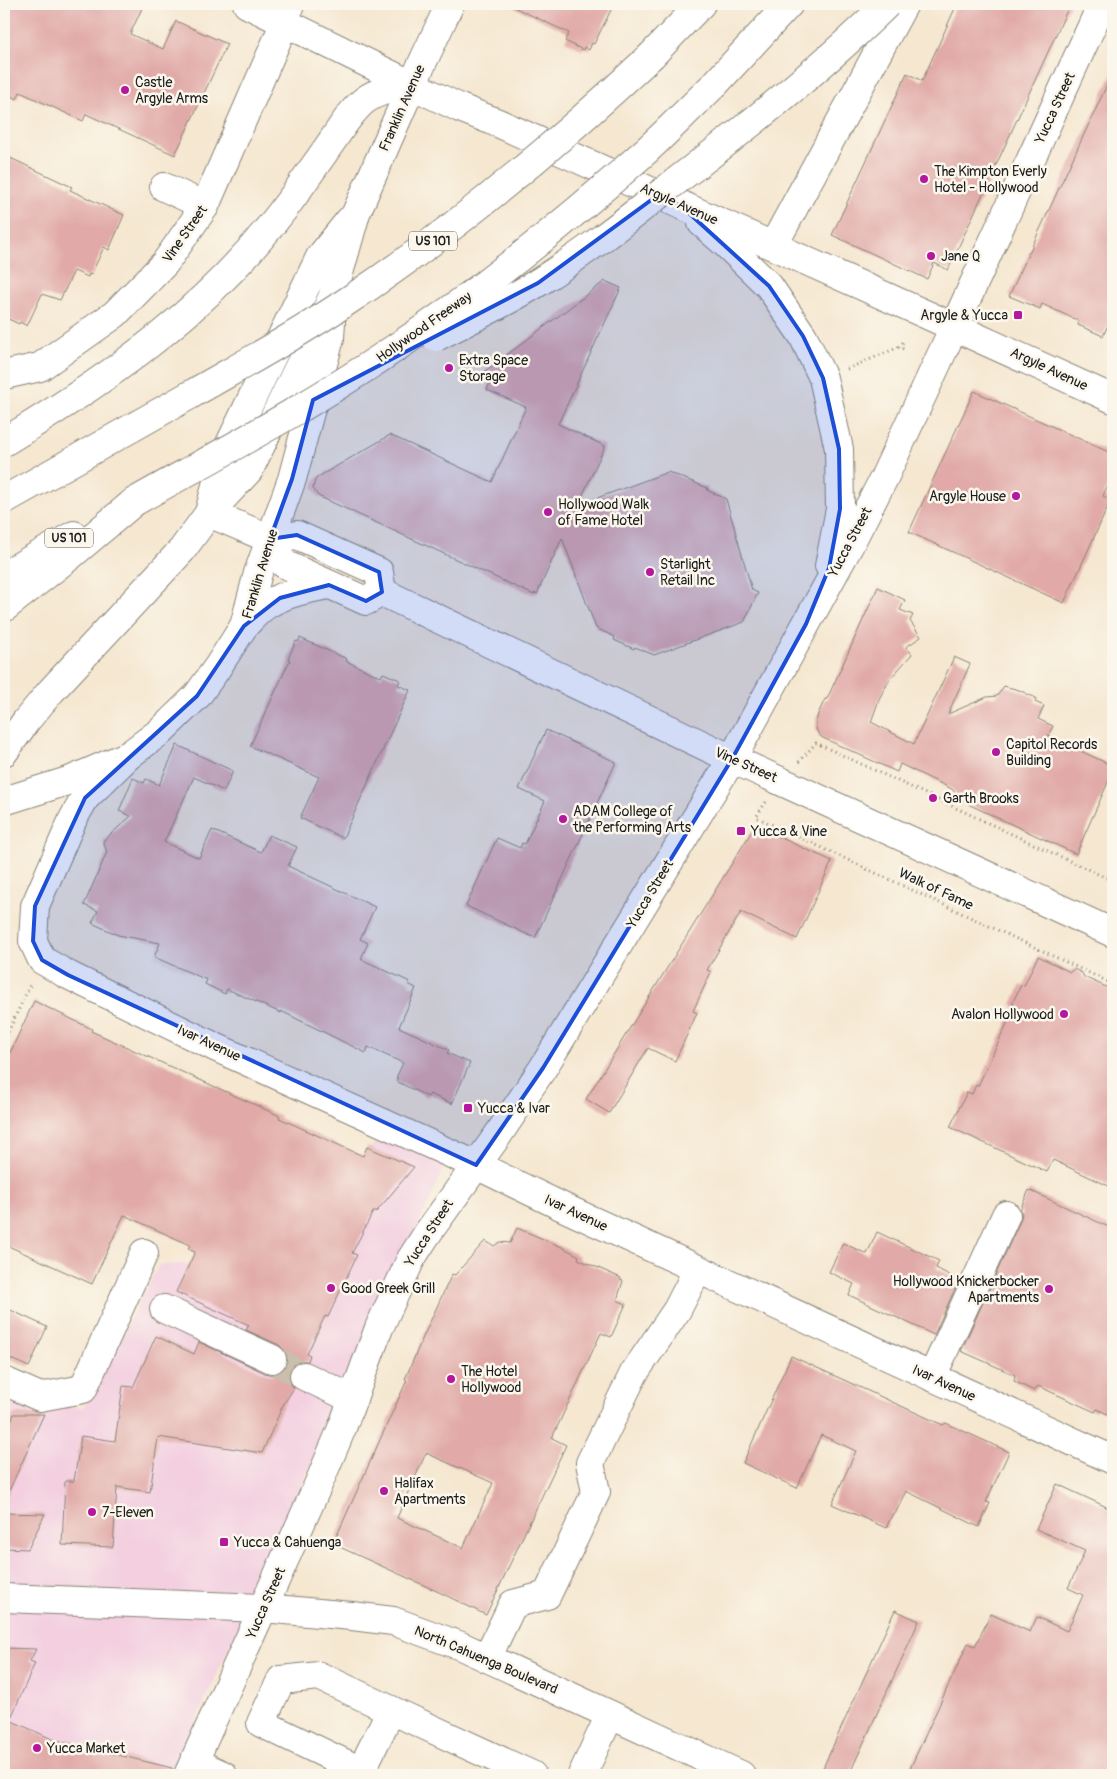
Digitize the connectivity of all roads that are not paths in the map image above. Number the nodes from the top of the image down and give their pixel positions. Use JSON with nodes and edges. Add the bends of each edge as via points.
{"nodes":[{"id":1,"x":247,"y":4,"type":"edge"},
{"id":2,"x":450,"y":4,"type":"edge"},
{"id":3,"x":701,"y":4,"type":"edge"},
{"id":4,"x":789,"y":4,"type":"edge"},
{"id":5,"x":887,"y":4,"type":"edge"},
{"id":6,"x":904,"y":4,"type":"edge"},
{"id":7,"x":1102,"y":4,"type":"edge"},
{"id":8,"x":288,"y":13,"type":"edge"},
{"id":9,"x":412,"y":85,"type":"junction"},
{"id":10,"x":164,"y":187,"type":"dead end"},
{"id":11,"x":680,"y":204,"type":"junction"},
{"id":12,"x":205,"y":206,"type":"junction"},
{"id":13,"x":356,"y":213,"type":"junction"},
{"id":14,"x":773,"y":246,"type":"junction"},
{"id":15,"x":332,"y":298,"type":"junction"},
{"id":16,"x":954,"y":327,"type":"junction"},
{"id":17,"x":4,"y":375,"type":"edge"},
{"id":18,"x":333,"y":387,"type":"junction"},
{"id":19,"x":1113,"y":399,"type":"edge"},
{"id":20,"x":4,"y":442,"type":"edge"},
{"id":21,"x":4,"y":500,"type":"edge"},
{"id":22,"x":134,"y":502,"type":"junction"},
{"id":23,"x":209,"y":513,"type":"junction"},
{"id":24,"x":270,"y":539,"type":"junction"},
{"id":25,"x":4,"y":575,"type":"edge"},
{"id":26,"x":329,"y":585,"type":"junction"},
{"id":27,"x":382,"y":592,"type":"junction"},
{"id":28,"x":4,"y":608,"type":"edge"},
{"id":29,"x":806,"y":624,"type":"junction"},
{"id":30,"x":244,"y":626,"type":"junction"},
{"id":31,"x":4,"y":752,"type":"edge"},
{"id":32,"x":129,"y":755,"type":"junction"},
{"id":33,"x":732,"y":759,"type":"junction"},
{"id":34,"x":4,"y":801,"type":"edge"},
{"id":35,"x":1113,"y":933,"type":"edge"},
{"id":36,"x":42,"y":960,"type":"joint"},
{"id":37,"x":476,"y":1165,"type":"junction"},
{"id":38,"x":1006,"y":1215,"type":"dead end"},
{"id":39,"x":144,"y":1253,"type":"dead end"},
{"id":40,"x":698,"y":1269,"type":"junction"},
{"id":41,"x":164,"y":1309,"type":"dead end"},
{"id":42,"x":272,"y":1360,"type":"tunnel mouth"},
{"id":43,"x":304,"y":1376,"type":"tunnel mouth"},
{"id":44,"x":932,"y":1377,"type":"junction"},
{"id":45,"x":4,"y":1381,"type":"edge"},
{"id":46,"x":353,"y":1399,"type":"junction"},
{"id":47,"x":1113,"y":1460,"type":"edge"},
{"id":48,"x":4,"y":1598,"type":"edge"},
{"id":49,"x":263,"y":1608,"type":"junction"},
{"id":50,"x":487,"y":1658,"type":"junction"},
{"id":51,"x":391,"y":1710,"type":"junction"},
{"id":52,"x":610,"y":1715,"type":"junction"},
{"id":53,"x":191,"y":1769,"type":"edge"},
{"id":54,"x":360,"y":1773,"type":"edge"},
{"id":55,"x":222,"y":1775,"type":"edge"},
{"id":56,"x":532,"y":1775,"type":"edge"},
{"id":57,"x":582,"y":1775,"type":"edge"},
{"id":58,"x":741,"y":1775,"type":"edge"}],
"edges":[{"from":1,"to":8,"type":"main road","name":"Argyle Avenue"},
{"from":2,"to":9,"type":"main road","name":"Franklin Avenue"},
{"from":3,"to":21,"type":"main road","number":"US 101","bridge":true,"via":[[592,112],[472,213],[410,259],[290,337]]},
{"from":4,"to":18,"type":"main road","name":"Hollywood Freeway","number":"US 101","bridge":true,"via":[[715,84],[579,210],[448,312]]},
{"from":5,"to":18,"type":"main road","bridge":true,"via":[[764,114],[580,254],[493,308]]},
{"from":6,"to":14,"type":"main road"},
{"from":7,"to":16,"type":"main road","name":"Yucca Street"},
{"from":8,"to":9,"type":"main road","name":"Argyle Avenue"},
{"from":8,"to":12,"type":"main road","name":"Vine Street"},
{"from":9,"to":11,"type":"main road","name":"Argyle Avenue"},
{"from":9,"to":13,"type":"main road","name":"Franklin Avenue"},
{"from":9,"to":20,"type":"main road","via":[[387,89],[366,100],[350,115],[255,245],[179,320],[93,386]]},
{"from":10,"to":12,"type":"main road"},
{"from":11,"to":14,"type":"main road","name":"Argyle Avenue"},
{"from":11,"to":29,"type":"main road","via":[[769,286],[803,336],[823,378],[839,449],[840,509],[829,568]]},
{"from":12,"to":17,"type":"main road","name":"Vine Street","via":[[165,263],[114,314],[40,367]]},
{"from":13,"to":15,"type":"main road","name":"Franklin Avenue"},
{"from":13,"to":23,"type":"main road","name":"Franklin Avenue","via":[[320,257],[223,458]]},
{"from":14,"to":16,"type":"main road","name":"Argyle Avenue"},
{"from":15,"to":23,"type":"main road","name":"Franklin Avenue","via":[[249,470]]},
{"from":15,"to":24,"type":"main road","name":"Franklin Avenue","via":[[330,338],[292,479]]},
{"from":16,"to":19,"type":"main road","name":"Argyle Avenue"},
{"from":16,"to":29,"type":"main road","name":"Yucca Street","via":[[884,478]]},
{"from":18,"to":22,"type":"main road","name":"Hollywood Freeway","number":"US 101","bridge":true},
{"from":22,"to":25,"type":"main road","name":"Hollywood Freeway","number":"US 101"},
{"from":22,"to":28,"type":"main road"},
{"from":23,"to":24,"type":"main road"},
{"from":23,"to":31,"type":"main road","name":"Franklin Avenue","via":[[182,550],[51,691]]},
{"from":24,"to":26,"type":"main road","via":[[284,564]]},
{"from":24,"to":27,"type":"main road","via":[[298,535],[379,572]]},
{"from":24,"to":30,"type":"main road","name":"Franklin Avenue"},
{"from":26,"to":27,"type":"main road","via":[[366,601]]},
{"from":26,"to":30,"type":"main road","via":[[280,598],[266,605]]},
{"from":27,"to":33,"type":"main road","name":"Vine Street"},
{"from":29,"to":33,"type":"main road","name":"Yucca Street"},
{"from":30,"to":32,"type":"main road","name":"Franklin Avenue","via":[[197,696],[161,731]]},
{"from":32,"to":34,"type":"main road","via":[[100,769]]},
{"from":32,"to":36,"type":"main road","name":"Franklin Avenue","via":[[85,798],[35,906],[33,941]]},
{"from":33,"to":35,"type":"main road","name":"Vine Street"},
{"from":33,"to":37,"type":"main road","name":"Yucca Street","via":[[543,1068]]},
{"from":36,"to":37,"type":"main road","name":"Ivar Avenue","via":[[207,1042]]},
{"from":37,"to":40,"type":"main road","name":"Ivar Avenue"},
{"from":37,"to":46,"type":"main road","name":"Yucca Street","via":[[411,1259],[379,1328]]},
{"from":38,"to":44,"type":"main road"},
{"from":39,"to":45,"type":"main road","via":[[83,1389],[40,1396]]},
{"from":40,"to":44,"type":"main road","name":"Ivar Avenue"},
{"from":40,"to":50,"type":"main road","via":[[677,1310],[634,1373],[590,1463],[596,1492],[547,1595],[514,1604]]},
{"from":41,"to":42,"type":"main road"},
{"from":43,"to":46,"type":"main road"},
{"from":44,"to":47,"type":"main road","name":"Ivar Avenue"},
{"from":46,"to":49,"type":"main road","name":"Yucca Street"},
{"from":48,"to":49,"type":"main road","name":"North Cahuenga Boulevard"},
{"from":49,"to":50,"type":"main road","name":"North Cahuenga Boulevard","via":[[394,1622]]},
{"from":49,"to":53,"type":"main road","name":"Yucca Street"},
{"from":50,"to":52,"type":"main road","name":"North Cahuenga Boulevard"},
{"from":51,"to":54,"type":"main road"},
{"from":51,"to":54,"type":"main road","via":[[319,1676],[280,1680],[262,1723]]},
{"from":51,"to":56,"type":"main road"},
{"from":52,"to":57,"type":"main road"},
{"from":52,"to":58,"type":"main road","name":"North Cahuenga Boulevard"},
{"from":53,"to":55,"type":"main road"}]}
